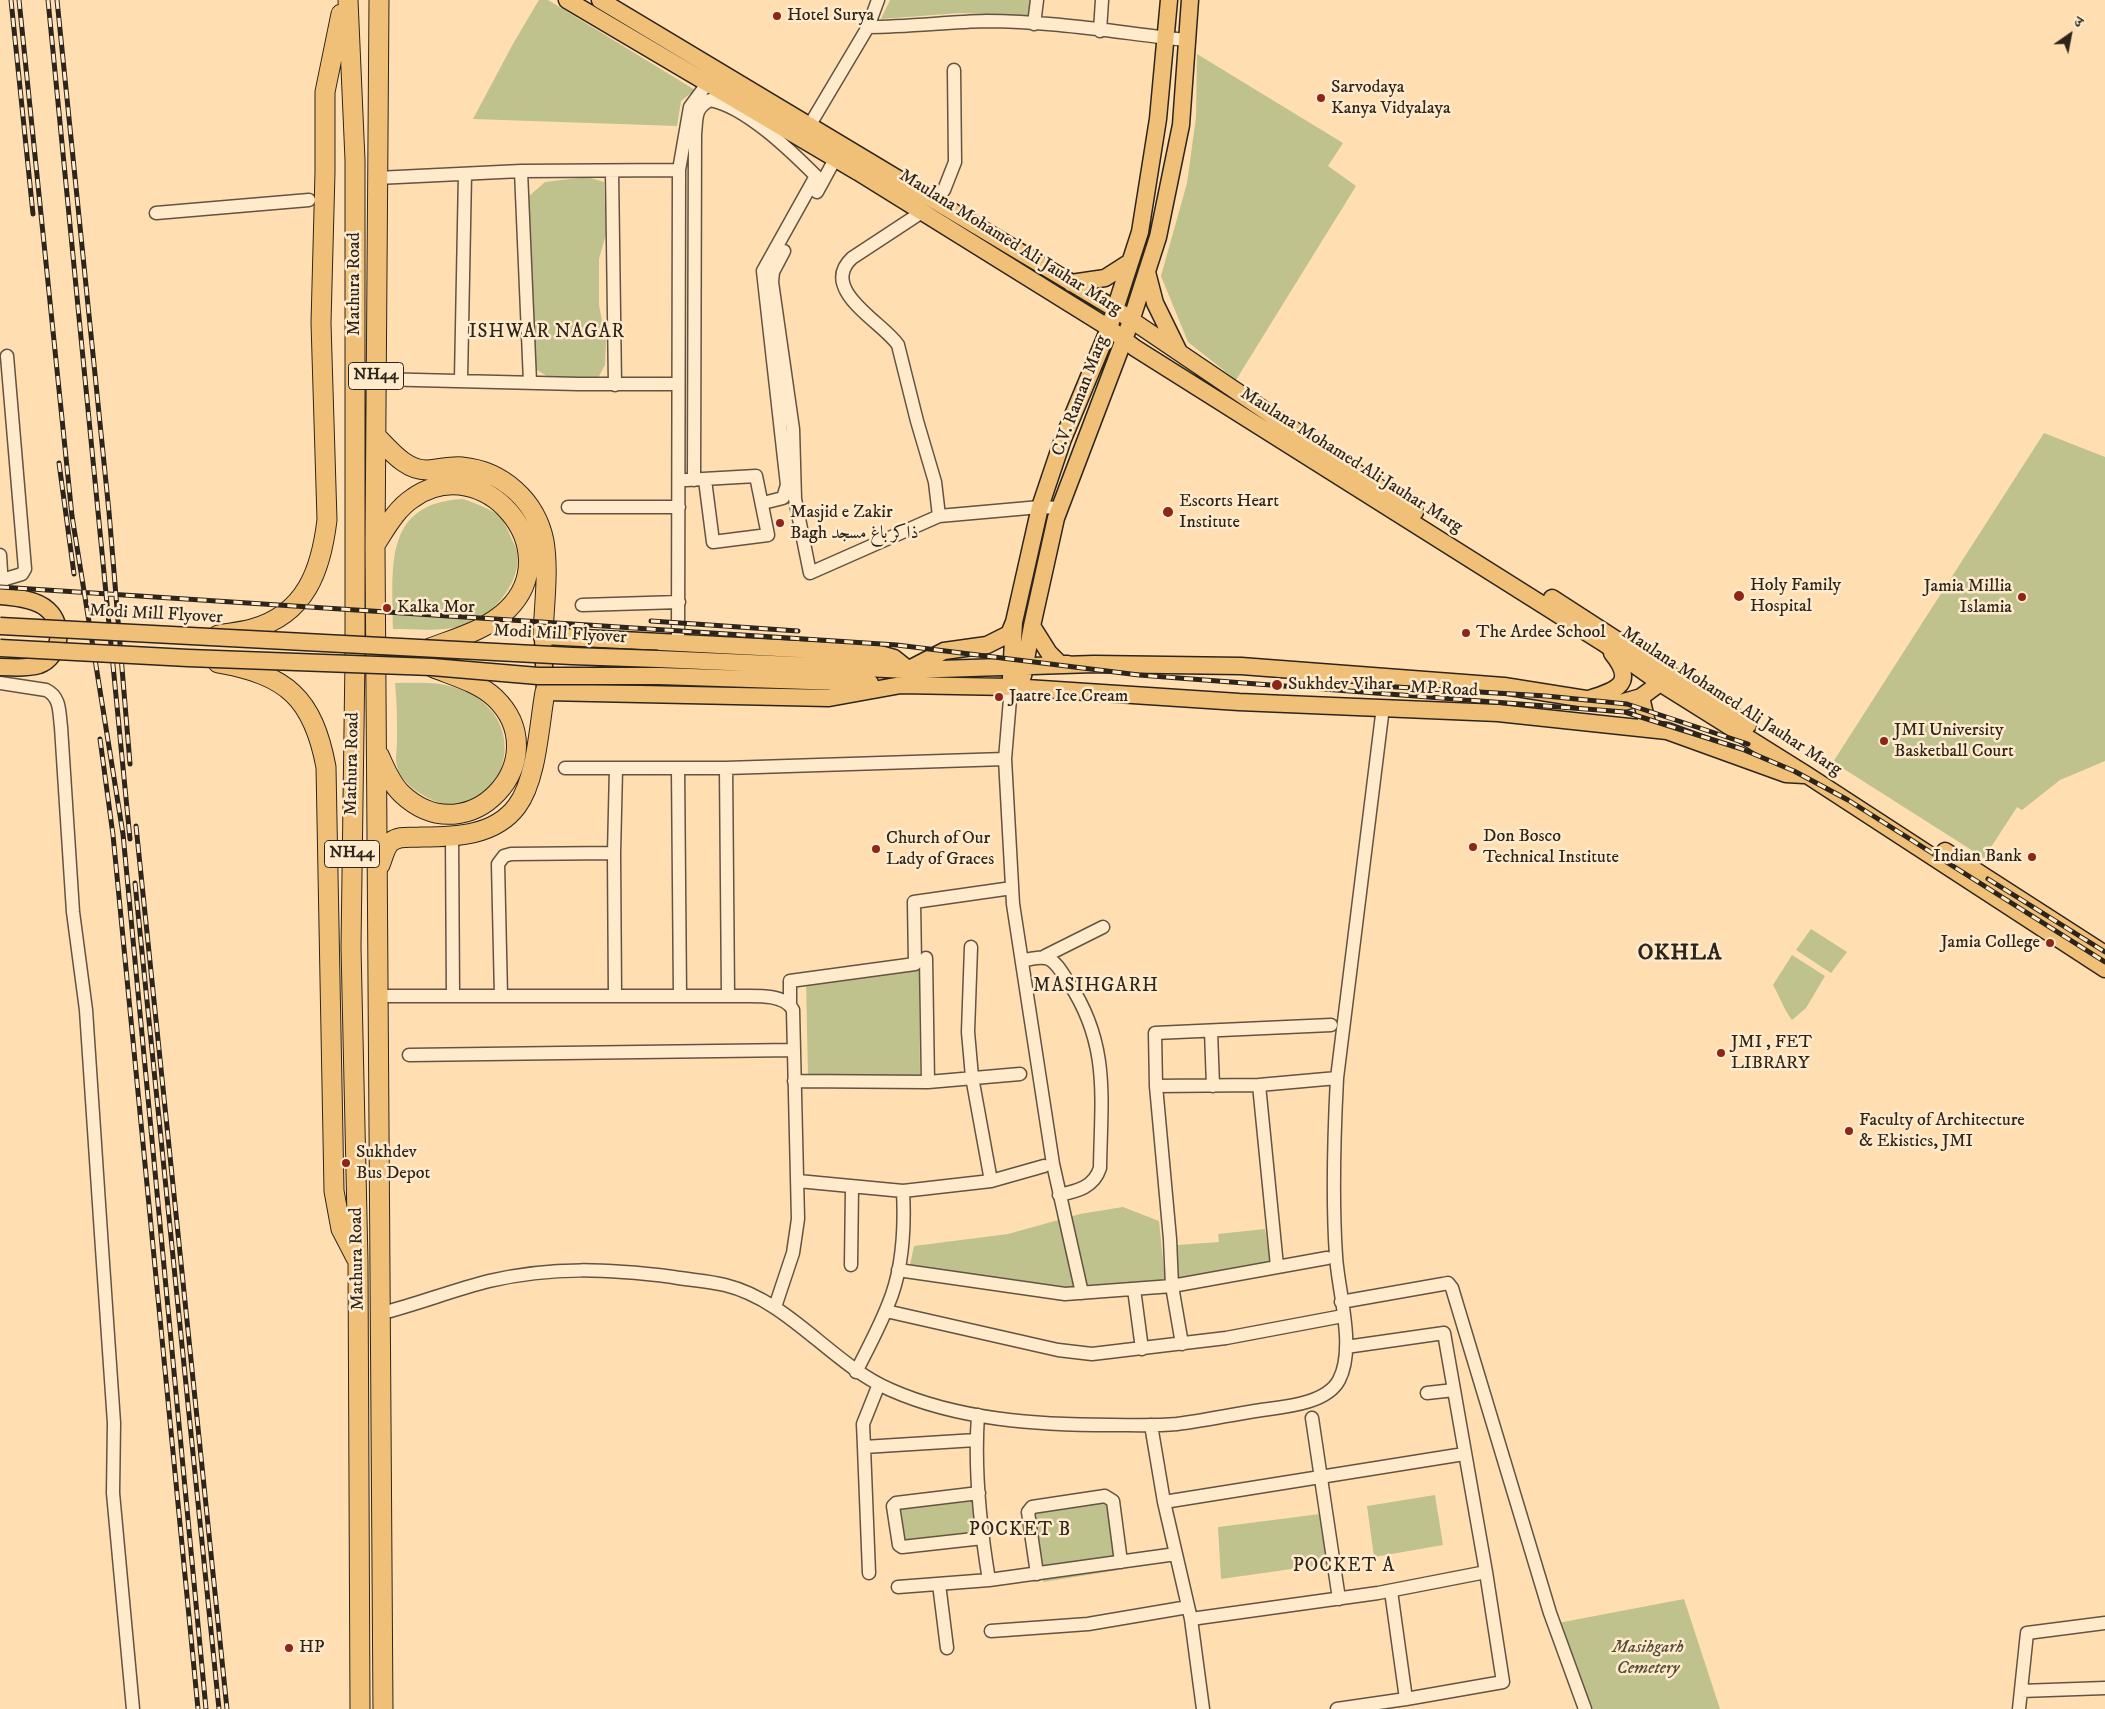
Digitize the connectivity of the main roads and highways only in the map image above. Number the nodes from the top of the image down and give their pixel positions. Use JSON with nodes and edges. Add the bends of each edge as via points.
{"nodes":[{"id":1,"x":346,"y":0,"type":"edge"},
{"id":2,"x":379,"y":0,"type":"edge"},
{"id":3,"x":567,"y":0,"type":"edge"},
{"id":4,"x":600,"y":0,"type":"edge"},
{"id":5,"x":1169,"y":0,"type":"edge"},
{"id":6,"x":1190,"y":0,"type":"edge"},
{"id":7,"x":805,"y":133,"type":"junction"},
{"id":8,"x":928,"y":207,"type":"junction"},
{"id":9,"x":1130,"y":262,"type":"junction"},
{"id":10,"x":1146,"y":272,"type":"junction"},
{"id":11,"x":1071,"y":283,"type":"junction"},
{"id":12,"x":1115,"y":309,"type":"junction"},
{"id":13,"x":1131,"y":321,"type":"junction"},
{"id":14,"x":1109,"y":328,"type":"junction"},
{"id":15,"x":1125,"y":339,"type":"junction"},
{"id":16,"x":1182,"y":356,"type":"junction"},
{"id":17,"x":376,"y":436,"type":"junction"},
{"id":18,"x":376,"y":545,"type":"junction"},
{"id":19,"x":2,"y":596,"type":"edge"},
{"id":20,"x":1014,"y":622,"type":"junction"},
{"id":21,"x":0,"y":626,"type":"edge"},
{"id":22,"x":1032,"y":626,"type":"junction"},
{"id":23,"x":543,"y":636,"type":"junction"},
{"id":24,"x":204,"y":638,"type":"junction"},
{"id":25,"x":1605,"y":644,"type":"junction"},
{"id":26,"x":0,"y":648,"type":"edge"},
{"id":27,"x":430,"y":648,"type":"junction"},
{"id":28,"x":188,"y":658,"type":"junction"},
{"id":29,"x":1094,"y":664,"type":"junction"},
{"id":30,"x":1017,"y":666,"type":"junction"},
{"id":31,"x":0,"y":667,"type":"edge"},
{"id":32,"x":432,"y":667,"type":"junction"},
{"id":33,"x":909,"y":670,"type":"junction"},
{"id":34,"x":839,"y":674,"type":"junction"},
{"id":35,"x":1664,"y":677,"type":"junction"},
{"id":36,"x":901,"y":684,"type":"junction"},
{"id":37,"x":1017,"y":687,"type":"junction"},
{"id":38,"x":545,"y":692,"type":"junction"},
{"id":39,"x":1641,"y":697,"type":"junction"},
{"id":40,"x":1585,"y":700,"type":"junction"},
{"id":41,"x":1648,"y":728,"type":"junction"},
{"id":42,"x":377,"y":752,"type":"junction"},
{"id":43,"x":1809,"y":771,"type":"junction"},
{"id":44,"x":378,"y":869,"type":"junction"},
{"id":45,"x":2105,"y":954,"type":"edge"},
{"id":46,"x":2105,"y":969,"type":"edge"},
{"id":47,"x":358,"y":1262,"type":"junction"},
{"id":48,"x":360,"y":1709,"type":"edge"},
{"id":49,"x":383,"y":1709,"type":"edge"}],
"edges":[{"from":1,"to":24,"type":"highway","bridge":true,"via":[[325,92],[321,323],[327,520],[323,549],[310,584],[285,612],[252,629]]},
{"from":1,"to":47,"type":"highway","name":"Mathura Road","number":"NH44","via":[[355,160],[355,657],[351,947]]},
{"from":2,"to":17,"type":"highway","name":"Mathura Road","number":"NH44"},
{"from":3,"to":7,"type":"main road","name":"Maulana Mohamed Ali Jauhar Marg","via":[[707,84]]},
{"from":4,"to":7,"type":"main road","name":"Maulana Mohamed Ali Jauhar Marg"},
{"from":5,"to":9,"type":"main road","name":"C.V. Raman Marg","via":[[1158,119],[1140,232]]},
{"from":6,"to":10,"type":"main road","name":"C.V. Raman Marg","via":[[1181,126],[1158,237]]},
{"from":7,"to":8,"type":"main road","name":"Maulana Mohamed Ali Jauhar Marg"},
{"from":7,"to":8,"type":"main road","name":"Maulana Mohamed Ali Jauhar Marg","via":[[835,159]]},
{"from":8,"to":11,"type":"main road","name":"Maulana Mohamed Ali Jauhar Marg"},
{"from":8,"to":14,"type":"main road","name":"Maulana Mohamed Ali Jauhar Marg"},
{"from":9,"to":11,"type":"main road","via":[[1105,278]]},
{"from":9,"to":12,"type":"main road","name":"C.V. Raman Marg"},
{"from":10,"to":13,"type":"main road","name":"C.V. Raman Marg"},
{"from":10,"to":16,"type":"main road","via":[[1165,326]]},
{"from":11,"to":12,"type":"main road","name":"Maulana Mohamed Ali Jauhar Marg"},
{"from":12,"to":13,"type":"main road","name":"Maulana Mohamed Ali Jauhar Marg"},
{"from":12,"to":14,"type":"main road","name":"C.V. Raman Marg"},
{"from":13,"to":15,"type":"main road","name":"C.V. Raman Marg"},
{"from":13,"to":16,"type":"main road","name":"Maulana Mohamed Ali Jauhar Marg"},
{"from":14,"to":15,"type":"main road","name":"Maulana Mohamed Ali Jauhar Marg"},
{"from":14,"to":20,"type":"main road","name":"C.V. Raman Marg","via":[[1063,439],[1040,507]]},
{"from":15,"to":22,"type":"main road","name":"C.V. Raman Marg","via":[[1060,508]]},
{"from":15,"to":25,"type":"main road","name":"Maulana Mohamed Ali Jauhar Marg"},
{"from":16,"to":35,"type":"main road","name":"Maulana Mohamed Ali Jauhar Marg"},
{"from":17,"to":18,"type":"highway","name":"Mathura Road","number":"NH44"},
{"from":17,"to":23,"type":"highway","via":[[398,459],[412,467],[426,470],[460,467],[482,471],[511,486],[526,502],[544,541]]},
{"from":18,"to":27,"type":"highway","via":[[401,508],[421,493],[444,486],[477,489],[498,500],[515,517],[523,532],[527,548],[526,572],[518,595],[509,608],[482,627]]},
{"from":18,"to":42,"type":"highway","name":"Mathura Road","number":"NH44"},
{"from":19,"to":31,"type":"main road","via":[[38,603],[56,620],[59,632],[54,650],[42,664],[29,668]]},
{"from":20,"to":30,"type":"main road","name":"C.V. Raman Marg"},
{"from":20,"to":33,"type":"main road","via":[[1009,634],[987,645],[944,651]]},
{"from":21,"to":24,"type":"main road","name":"Modi Mill Flyover","bridge":true},
{"from":22,"to":29,"type":"main road","via":[[1060,664]]},
{"from":22,"to":30,"type":"main road","name":"C.V. Raman Marg"},
{"from":23,"to":33,"type":"main road","via":[[876,652],[894,658]]},
{"from":23,"to":38,"type":"main road"},
{"from":24,"to":27,"type":"main road","name":"Modi Mill Flyover","bridge":true},
{"from":25,"to":35,"type":"main road","name":"Maulana Mohamed Ali Jauhar Marg"},
{"from":25,"to":40,"type":"main road","via":[[1623,667],[1624,676],[1619,686]]},
{"from":26,"to":28,"type":"main road","name":"Modi Mill Flyover","bridge":true},
{"from":27,"to":34,"type":"main road","name":"Modi Mill Flyover","bridge":true},
{"from":28,"to":32,"type":"main road","name":"Modi Mill Flyover","bridge":true},
{"from":28,"to":47,"type":"highway","bridge":true,"via":[[237,666],[279,681],[301,702],[320,738],[326,767],[334,1191],[341,1230]]},
{"from":29,"to":30,"type":"main road","name":"MP Road"},
{"from":29,"to":40,"type":"main road","name":"MP Road","via":[[1241,666],[1504,686]]},
{"from":30,"to":33,"type":"main road","name":"Modi Mill Flyover"},
{"from":30,"to":37,"type":"main road","name":"C.V. Raman Marg"},
{"from":32,"to":34,"type":"main road","name":"Modi Mill Flyover","bridge":true,"via":[[538,676]]},
{"from":32,"to":42,"type":"highway","via":[[485,690],[503,707],[514,729],[516,754],[506,783],[494,797],[462,814],[425,811],[401,794]]},
{"from":33,"to":34,"type":"main road","name":"Modi Mill Flyover"},
{"from":34,"to":36,"type":"main road","name":"Modi Mill Flyover"},
{"from":35,"to":39,"type":"main road","name":"MP Road"},
{"from":35,"to":43,"type":"main road","name":"Maulana Mohamed Ali Jauhar Marg"},
{"from":36,"to":37,"type":"main road","name":"MP Road"},
{"from":36,"to":38,"type":"main road","via":[[829,698]]},
{"from":37,"to":41,"type":"main road","name":"MP Road","via":[[1240,702],[1498,713]]},
{"from":38,"to":44,"type":"highway","via":[[530,779],[518,805],[504,821],[486,831],[398,838],[386,849]]},
{"from":39,"to":40,"type":"main road","name":"MP Road","via":[[1617,704]]},
{"from":39,"to":41,"type":"main road"},
{"from":41,"to":43,"type":"main road","name":"MP Road","via":[[1667,731],[1786,774]]},
{"from":42,"to":44,"type":"highway","name":"Mathura Road","number":"NH44"},
{"from":43,"to":45,"type":"main road","name":"Maulana Mohamed Ali Jauhar Marg"},
{"from":43,"to":46,"type":"main road","name":"Maulana Mohamed Ali Jauhar Marg"},
{"from":44,"to":49,"type":"highway","name":"Mathura Road","number":"NH44"},
{"from":47,"to":48,"type":"highway","name":"Mathura Road","number":"NH44"}]}
